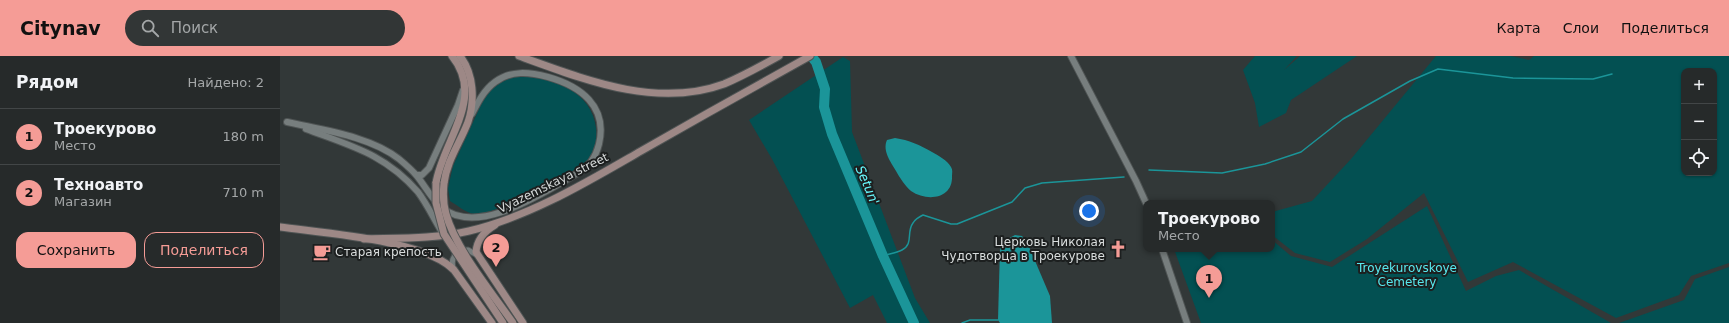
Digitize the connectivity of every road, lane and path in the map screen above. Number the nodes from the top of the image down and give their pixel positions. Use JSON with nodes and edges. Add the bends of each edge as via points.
{"nodes":[{"id":1,"x":452,"y":56,"type":"edge"},
{"id":2,"x":460,"y":56,"type":"edge"},
{"id":3,"x":519,"y":56,"type":"edge"},
{"id":4,"x":779,"y":56,"type":"edge"},
{"id":5,"x":810,"y":56,"type":"edge"},
{"id":6,"x":1071,"y":56,"type":"edge"},
{"id":7,"x":464,"y":81,"type":"junction"},
{"id":8,"x":283,"y":121,"type":"edge"},
{"id":9,"x":468,"y":122,"type":"junction"},
{"id":10,"x":417,"y":175,"type":"junction"},
{"id":11,"x":1145,"y":200,"type":"edge"},
{"id":12,"x":503,"y":221,"type":"junction"},
{"id":13,"x":280,"y":227,"type":"edge"},
{"id":14,"x":444,"y":234,"type":"junction"},
{"id":15,"x":364,"y":239,"type":"junction"},
{"id":16,"x":1163,"y":252,"type":"edge"},
{"id":17,"x":477,"y":256,"type":"junction"},
{"id":18,"x":452,"y":268,"type":"junction"},
{"id":19,"x":492,"y":323,"type":"edge"},
{"id":20,"x":503,"y":323,"type":"edge"},
{"id":21,"x":513,"y":323,"type":"edge"},
{"id":22,"x":523,"y":323,"type":"edge"},
{"id":23,"x":1187,"y":323,"type":"edge"}],
"edges":[{"from":1,"to":7,"type":"main road","via":[[461,70]]},
{"from":2,"to":9,"type":"main road","via":[[470,76],[472,103]]},
{"from":3,"to":4,"type":"main road","via":[[606,86],[666,93],[694,91],[722,84]]},
{"from":5,"to":12,"type":"main road","name":"Vyazemskaya street","via":[[600,175]]},
{"from":6,"to":11,"type":"street"},
{"from":7,"to":10,"type":"street","via":[[458,105],[429,168],[422,175]]},
{"from":7,"to":14,"type":"main road","bridge":true,"via":[[464,109],[441,162],[436,183],[436,203]]},
{"from":8,"to":10,"type":"street","via":[[329,131],[375,146],[398,159]]},
{"from":8,"to":14,"type":"street","via":[[379,158],[396,170],[418,193]]},
{"from":9,"to":10,"type":"street","via":[[485,91],[495,81],[515,73],[535,74],[574,87],[588,98],[597,113],[601,130],[595,155],[584,169],[528,200],[482,217],[464,217],[447,212],[433,199]]},
{"from":9,"to":21,"type":"main road","bridge":true,"via":[[448,163],[444,183],[444,206],[453,231],[474,267]]},
{"from":12,"to":15,"type":"main road","name":"Vyazemskaya street","via":[[441,236]]},
{"from":12,"to":17,"type":"main road","via":[[482,236],[476,249]]},
{"from":13,"to":15,"type":"main road","name":"Vyazemskaya street"},
{"from":14,"to":20,"type":"main road","bridge":true},
{"from":15,"to":18,"type":"main road","via":[[424,252]]},
{"from":16,"to":23,"type":"street"},
{"from":17,"to":18,"type":"street","via":[[468,250],[459,252],[453,259]]},
{"from":17,"to":22,"type":"main road"},
{"from":18,"to":19,"type":"main road"}]}
